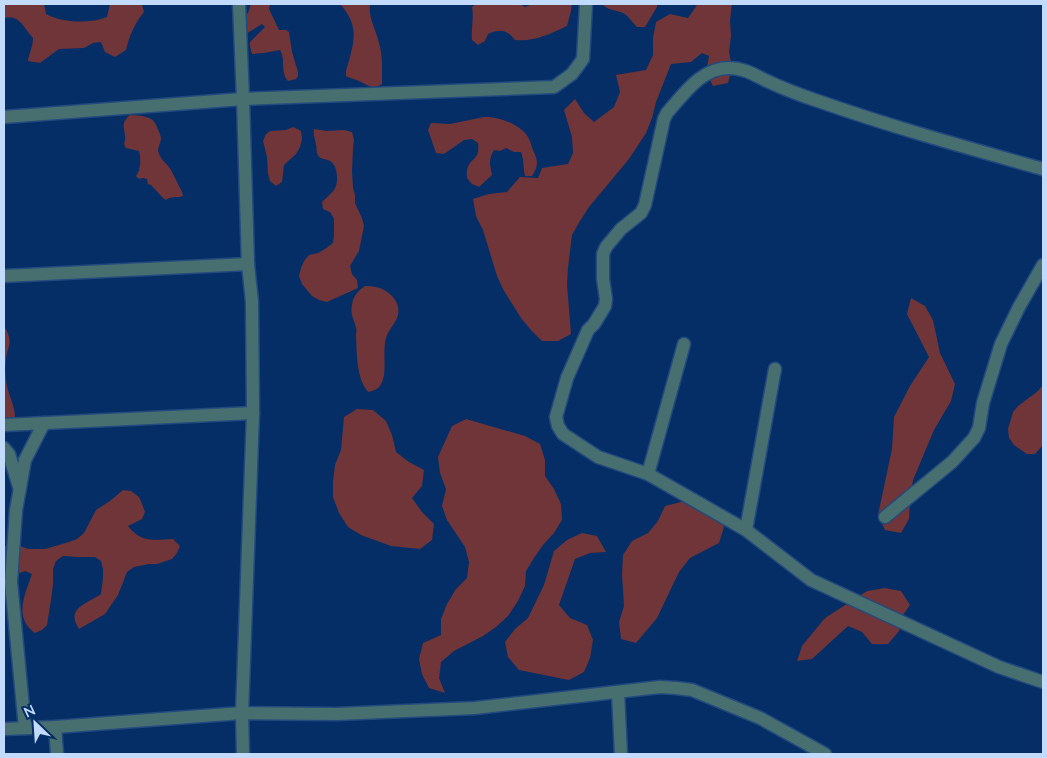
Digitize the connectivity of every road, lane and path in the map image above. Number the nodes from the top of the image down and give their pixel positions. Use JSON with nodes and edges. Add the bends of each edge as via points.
{"nodes":[{"id":1,"x":239,"y":4,"type":"edge"},
{"id":2,"x":586,"y":4,"type":"edge"},
{"id":3,"x":243,"y":98,"type":"junction"},
{"id":4,"x":4,"y":117,"type":"edge"},
{"id":5,"x":1043,"y":169,"type":"edge"},
{"id":6,"x":248,"y":264,"type":"junction"},
{"id":7,"x":1043,"y":265,"type":"edge"},
{"id":8,"x":4,"y":276,"type":"edge"},
{"id":9,"x":684,"y":344,"type":"dead end"},
{"id":10,"x":774,"y":369,"type":"dead end"},
{"id":11,"x":254,"y":413,"type":"junction"},
{"id":12,"x":44,"y":423,"type":"junction"},
{"id":13,"x":4,"y":425,"type":"edge"},
{"id":14,"x":4,"y":448,"type":"edge"},
{"id":15,"x":648,"y":474,"type":"junction"},
{"id":16,"x":20,"y":490,"type":"junction"},
{"id":17,"x":885,"y":517,"type":"dead end"},
{"id":18,"x":746,"y":530,"type":"junction"},
{"id":19,"x":1043,"y":682,"type":"edge"},
{"id":20,"x":618,"y":693,"type":"junction"},
{"id":21,"x":242,"y":713,"type":"junction"},
{"id":22,"x":55,"y":727,"type":"junction"},
{"id":23,"x":25,"y":728,"type":"junction"},
{"id":24,"x":4,"y":729,"type":"edge"},
{"id":25,"x":57,"y":754,"type":"edge"},
{"id":26,"x":243,"y":754,"type":"edge"},
{"id":27,"x":621,"y":754,"type":"edge"},
{"id":28,"x":825,"y":754,"type":"edge"}],
"edges":[{"from":1,"to":3,"type":"street"},
{"from":2,"to":3,"type":"street","via":[[583,59],[572,74],[554,87]]},
{"from":3,"to":4,"type":"street"},
{"from":3,"to":6,"type":"street"},
{"from":5,"to":15,"type":"street","via":[[891,126],[816,100],[745,70],[729,68],[704,75],[664,119],[641,213],[621,229],[602,254],[605,306],[588,330],[567,378],[556,417],[562,434],[598,457]]},
{"from":6,"to":8,"type":"street"},
{"from":6,"to":11,"type":"street"},
{"from":7,"to":17,"type":"street","via":[[1000,344],[974,438],[952,462]]},
{"from":9,"to":15,"type":"street"},
{"from":10,"to":18,"type":"street"},
{"from":11,"to":12,"type":"street"},
{"from":11,"to":21,"type":"street"},
{"from":12,"to":13,"type":"street"},
{"from":12,"to":16,"type":"street","via":[[25,460]]},
{"from":14,"to":16,"type":"street","via":[[9,454]]},
{"from":15,"to":18,"type":"street"},
{"from":16,"to":23,"type":"street","via":[[11,582]]},
{"from":18,"to":19,"type":"street","via":[[811,580],[999,667]]},
{"from":20,"to":21,"type":"street","via":[[475,708],[337,714]]},
{"from":20,"to":27,"type":"street"},
{"from":20,"to":28,"type":"street","via":[[660,687],[692,690],[760,718]]},
{"from":21,"to":22,"type":"street"},
{"from":21,"to":26,"type":"street"},
{"from":22,"to":23,"type":"street"},
{"from":22,"to":25,"type":"street"},
{"from":23,"to":24,"type":"street"}]}
